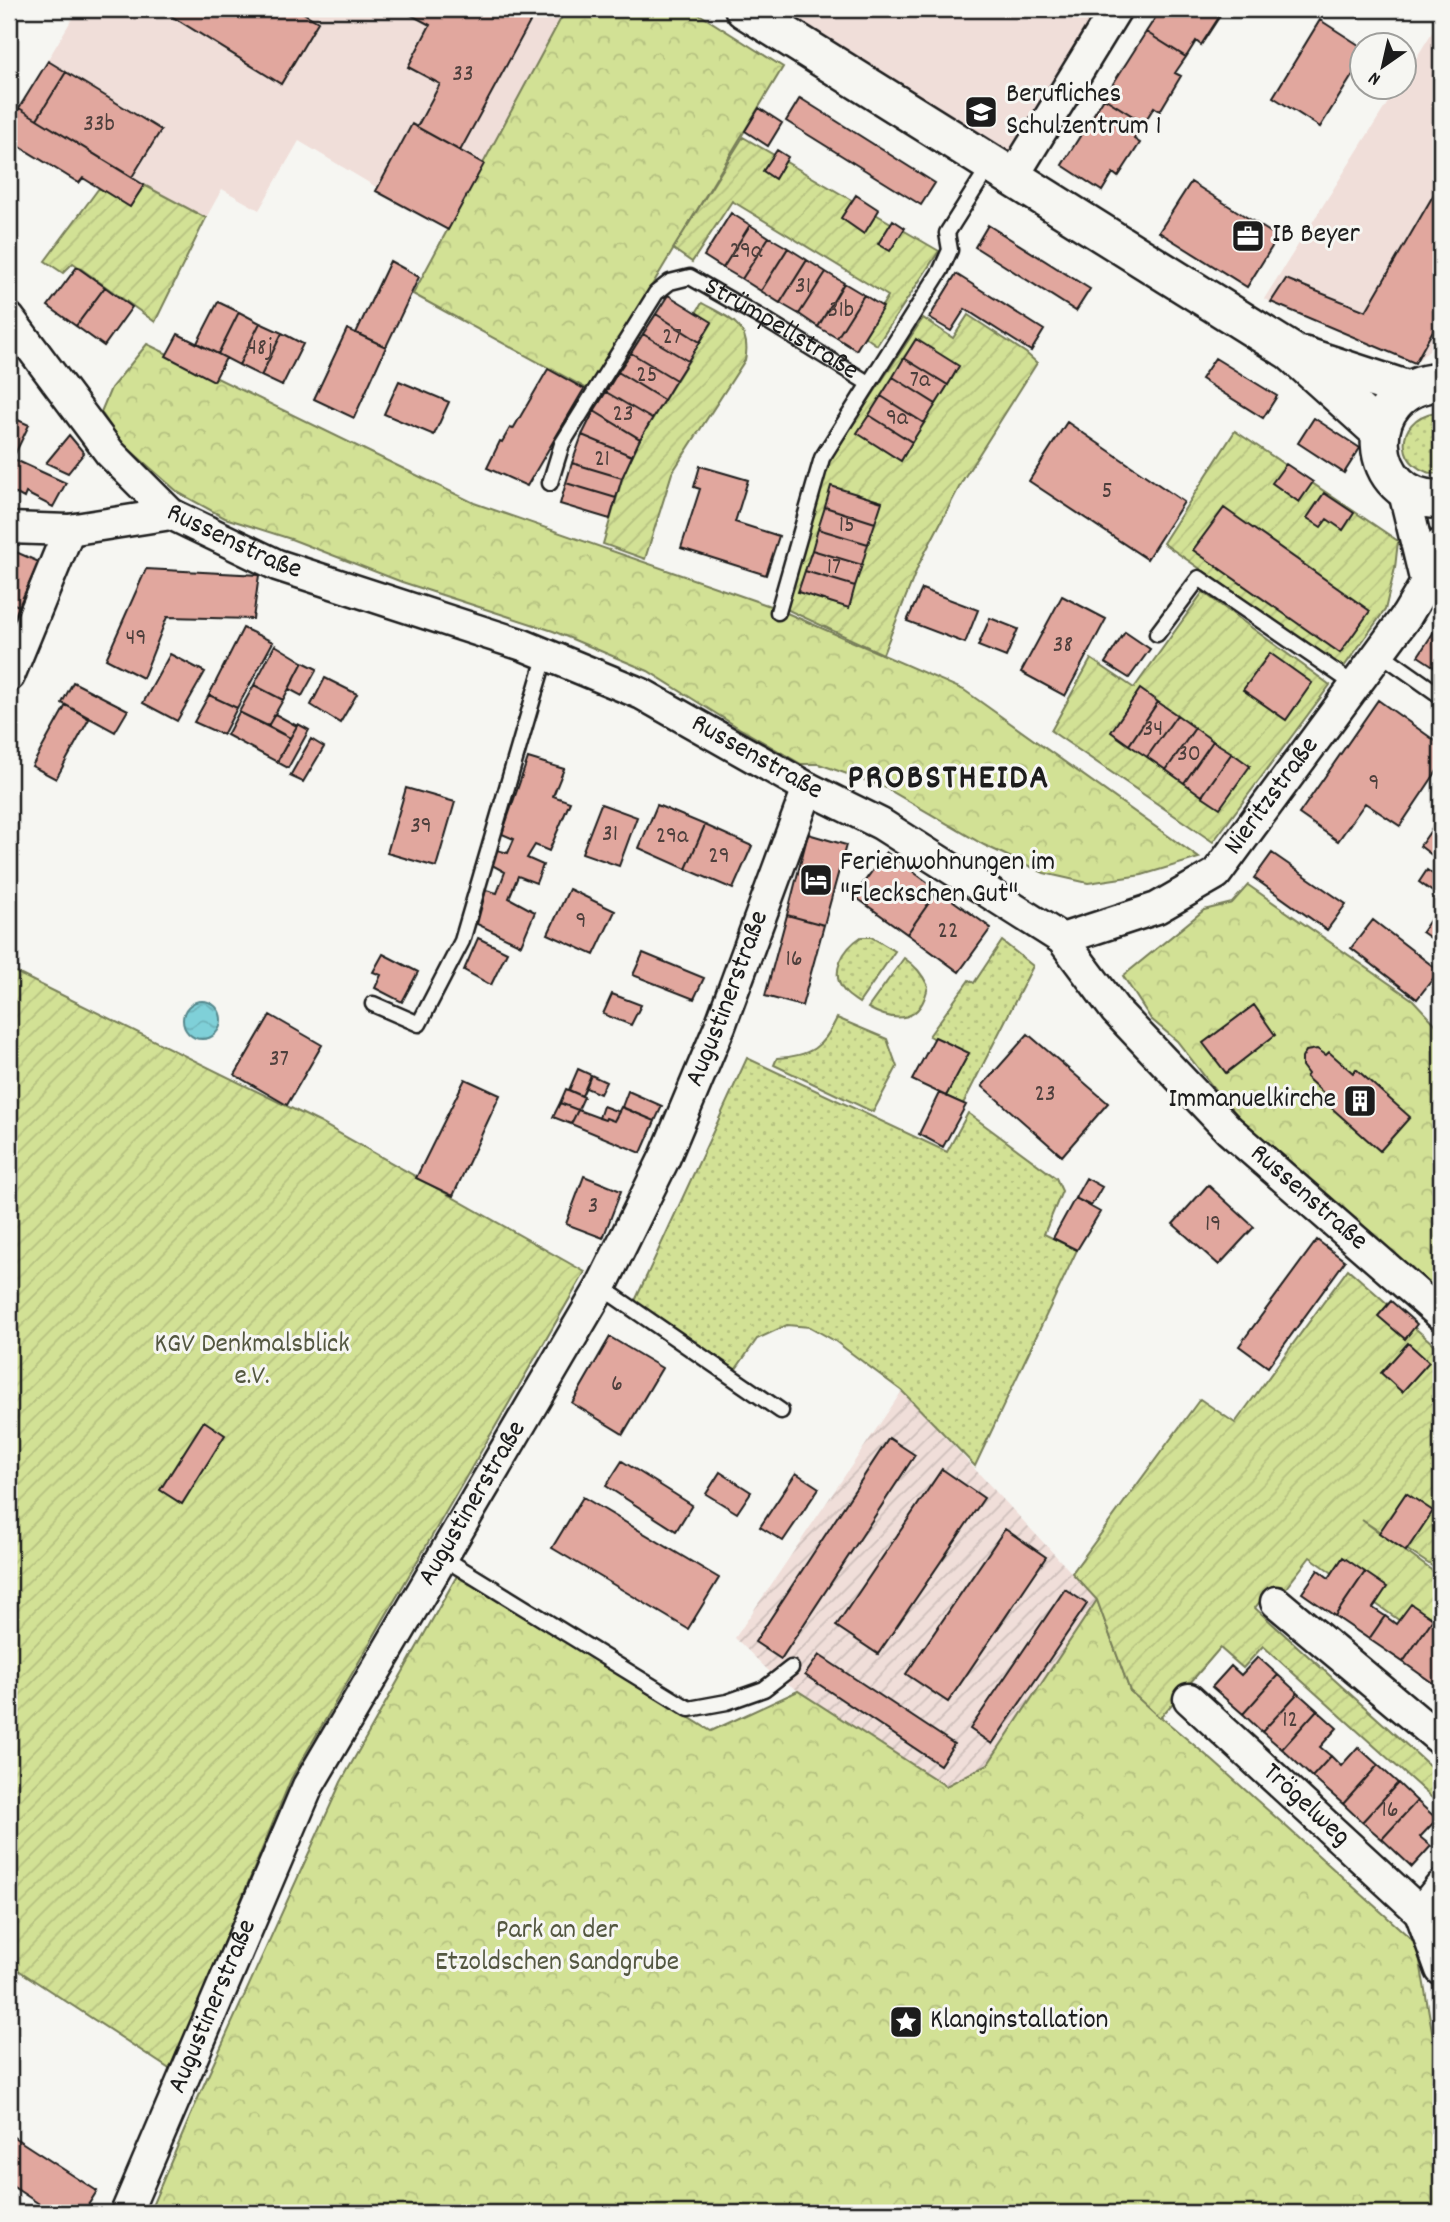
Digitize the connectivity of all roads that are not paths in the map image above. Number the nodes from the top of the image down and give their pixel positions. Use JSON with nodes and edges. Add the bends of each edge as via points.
{"nodes":[{"id":1,"x":744,"y":9,"type":"edge"},
{"id":2,"x":1116,"y":9,"type":"edge"},
{"id":3,"x":1002,"y":170,"type":"junction"},
{"id":4,"x":9,"y":318,"type":"edge"},
{"id":5,"x":1290,"y":351,"type":"junction"},
{"id":6,"x":868,"y":383,"type":"junction"},
{"id":7,"x":1433,"y":384,"type":"edge"},
{"id":8,"x":1380,"y":432,"type":"junction"},
{"id":9,"x":550,"y":483,"type":"dead end"},
{"id":10,"x":1404,"y":488,"type":"junction"},
{"id":11,"x":1441,"y":499,"type":"edge"},
{"id":12,"x":171,"y":514,"type":"junction"},
{"id":13,"x":9,"y":528,"type":"edge"},
{"id":14,"x":69,"y":530,"type":"junction"},
{"id":15,"x":1441,"y":544,"type":"edge"},
{"id":16,"x":1426,"y":583,"type":"junction"},
{"id":17,"x":778,"y":612,"type":"dead end"},
{"id":18,"x":1157,"y":634,"type":"dead end"},
{"id":19,"x":1380,"y":653,"type":"junction"},
{"id":20,"x":546,"y":654,"type":"junction"},
{"id":21,"x":9,"y":677,"type":"edge"},
{"id":22,"x":1355,"y":685,"type":"junction"},
{"id":23,"x":1441,"y":696,"type":"edge"},
{"id":24,"x":808,"y":788,"type":"junction"},
{"id":25,"x":1062,"y":939,"type":"junction"},
{"id":26,"x":373,"y":1004,"type":"dead end"},
{"id":27,"x":601,"y":1287,"type":"junction"},
{"id":28,"x":1441,"y":1315,"type":"edge"},
{"id":29,"x":781,"y":1411,"type":"dead end"},
{"id":30,"x":442,"y":1557,"type":"junction"},
{"id":31,"x":1276,"y":1602,"type":"dead end"},
{"id":32,"x":791,"y":1668,"type":"dead end"},
{"id":33,"x":1189,"y":1699,"type":"dead end"},
{"id":34,"x":1441,"y":1740,"type":"edge"},
{"id":35,"x":1441,"y":1886,"type":"edge"},
{"id":36,"x":1420,"y":1912,"type":"junction"},
{"id":37,"x":1441,"y":1970,"type":"edge"},
{"id":38,"x":126,"y":2213,"type":"edge"}],
"edges":[{"from":1,"to":3,"type":"street"},
{"from":2,"to":3,"type":"street"},
{"from":3,"to":5,"type":"street"},
{"from":3,"to":6,"type":"lane","name":"Strümpellstraße","via":[[947,233],[950,250],[941,270]]},
{"from":4,"to":12,"type":"street","name":"Russenstraße","via":[[110,453]]},
{"from":5,"to":7,"type":"street"},
{"from":5,"to":8,"type":"street"},
{"from":6,"to":9,"type":"lane","name":"Strümpellstraße","via":[[690,277],[670,282],[656,293],[562,444]]},
{"from":6,"to":17,"type":"lane","via":[[822,458]]},
{"from":7,"to":8,"type":"street","via":[[1395,402]]},
{"from":8,"to":10,"type":"street","via":[[1384,464]]},
{"from":10,"to":11,"type":"street","via":[[1419,497]]},
{"from":10,"to":16,"type":"street"},
{"from":12,"to":14,"type":"street"},
{"from":12,"to":20,"type":"street","name":"Russenstraße","via":[[277,565]]},
{"from":13,"to":14,"type":"street"},
{"from":14,"to":21,"type":"street"},
{"from":15,"to":16,"type":"street","name":"Nieritzstraße"},
{"from":16,"to":19,"type":"street","name":"Nieritzstraße"},
{"from":18,"to":22,"type":"lane","via":[[1199,578]]},
{"from":19,"to":22,"type":"street","name":"Nieritzstraße"},
{"from":19,"to":23,"type":"lane"},
{"from":20,"to":24,"type":"street","name":"Russenstraße","via":[[642,694]]},
{"from":20,"to":26,"type":"lane","via":[[462,941],[419,1024]]},
{"from":22,"to":25,"type":"street","name":"Nieritzstraße","via":[[1216,874],[1157,908]]},
{"from":24,"to":25,"type":"street","name":"Russenstraße","via":[[881,824]]},
{"from":24,"to":27,"type":"street","name":"Augustinerstraße","via":[[709,1053],[665,1157]]},
{"from":25,"to":28,"type":"street","name":"Russenstraße","via":[[1116,1011],[1229,1130]]},
{"from":27,"to":29,"type":"lane"},
{"from":27,"to":30,"type":"street","name":"Augustinerstraße"},
{"from":30,"to":32,"type":"lane","via":[[689,1709],[764,1689]]},
{"from":30,"to":38,"type":"street","name":"Augustinerstraße","via":[[308,1786]]},
{"from":31,"to":34,"type":"street"},
{"from":33,"to":36,"type":"street","name":"Trögelweg"},
{"from":35,"to":36,"type":"street"},
{"from":36,"to":37,"type":"street","name":"Trögelweg"}]}
